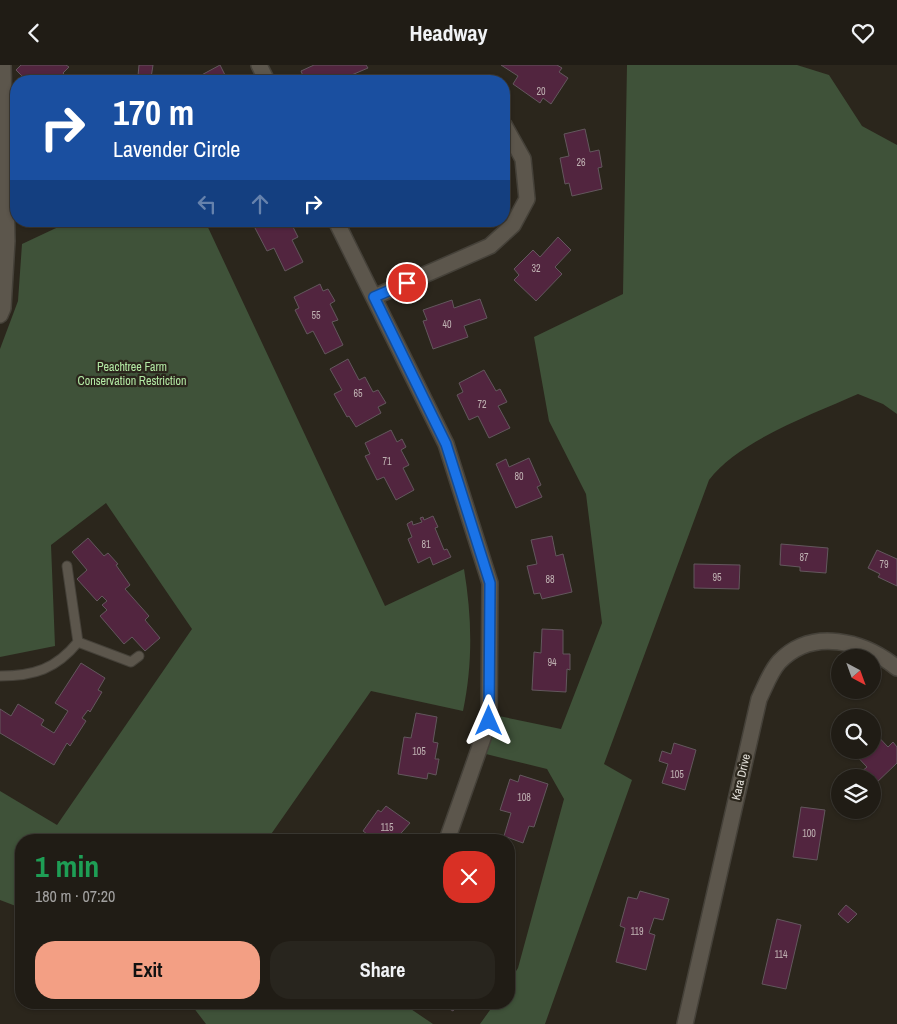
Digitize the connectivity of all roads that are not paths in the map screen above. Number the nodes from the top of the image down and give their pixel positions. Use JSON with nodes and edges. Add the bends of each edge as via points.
{"nodes":[{"id":1,"x":3,"y":65,"type":"edge"},
{"id":2,"x":510,"y":136,"type":"edge"},
{"id":3,"x":339,"y":227,"type":"edge"},
{"id":4,"x":374,"y":297,"type":"junction"},
{"id":5,"x":0,"y":315,"type":"edge"},
{"id":6,"x":68,"y":566,"type":"dead end"},
{"id":7,"x":78,"y":642,"type":"junction"},
{"id":8,"x":139,"y":656,"type":"dead end"},
{"id":9,"x":897,"y":668,"type":"edge"},
{"id":10,"x":0,"y":675,"type":"edge"},
{"id":11,"x":449,"y":834,"type":"edge"},
{"id":12,"x":684,"y":1024,"type":"edge"}],
"edges":[{"from":1,"to":5,"type":"street","via":[[7,241]]},
{"from":2,"to":4,"type":"street","via":[[523,159],[527,199],[513,225],[490,246]]},
{"from":3,"to":4,"type":"street"},
{"from":4,"to":11,"type":"street","via":[[446,444],[490,583],[489,721]]},
{"from":6,"to":7,"type":"lane"},
{"from":7,"to":8,"type":"lane","via":[[130,662]]},
{"from":7,"to":10,"type":"lane","via":[[63,659],[42,670]]},
{"from":9,"to":12,"type":"street","name":"Kara Drive","via":[[860,645],[828,641],[813,642],[790,653],[770,676],[759,699]]}]}
